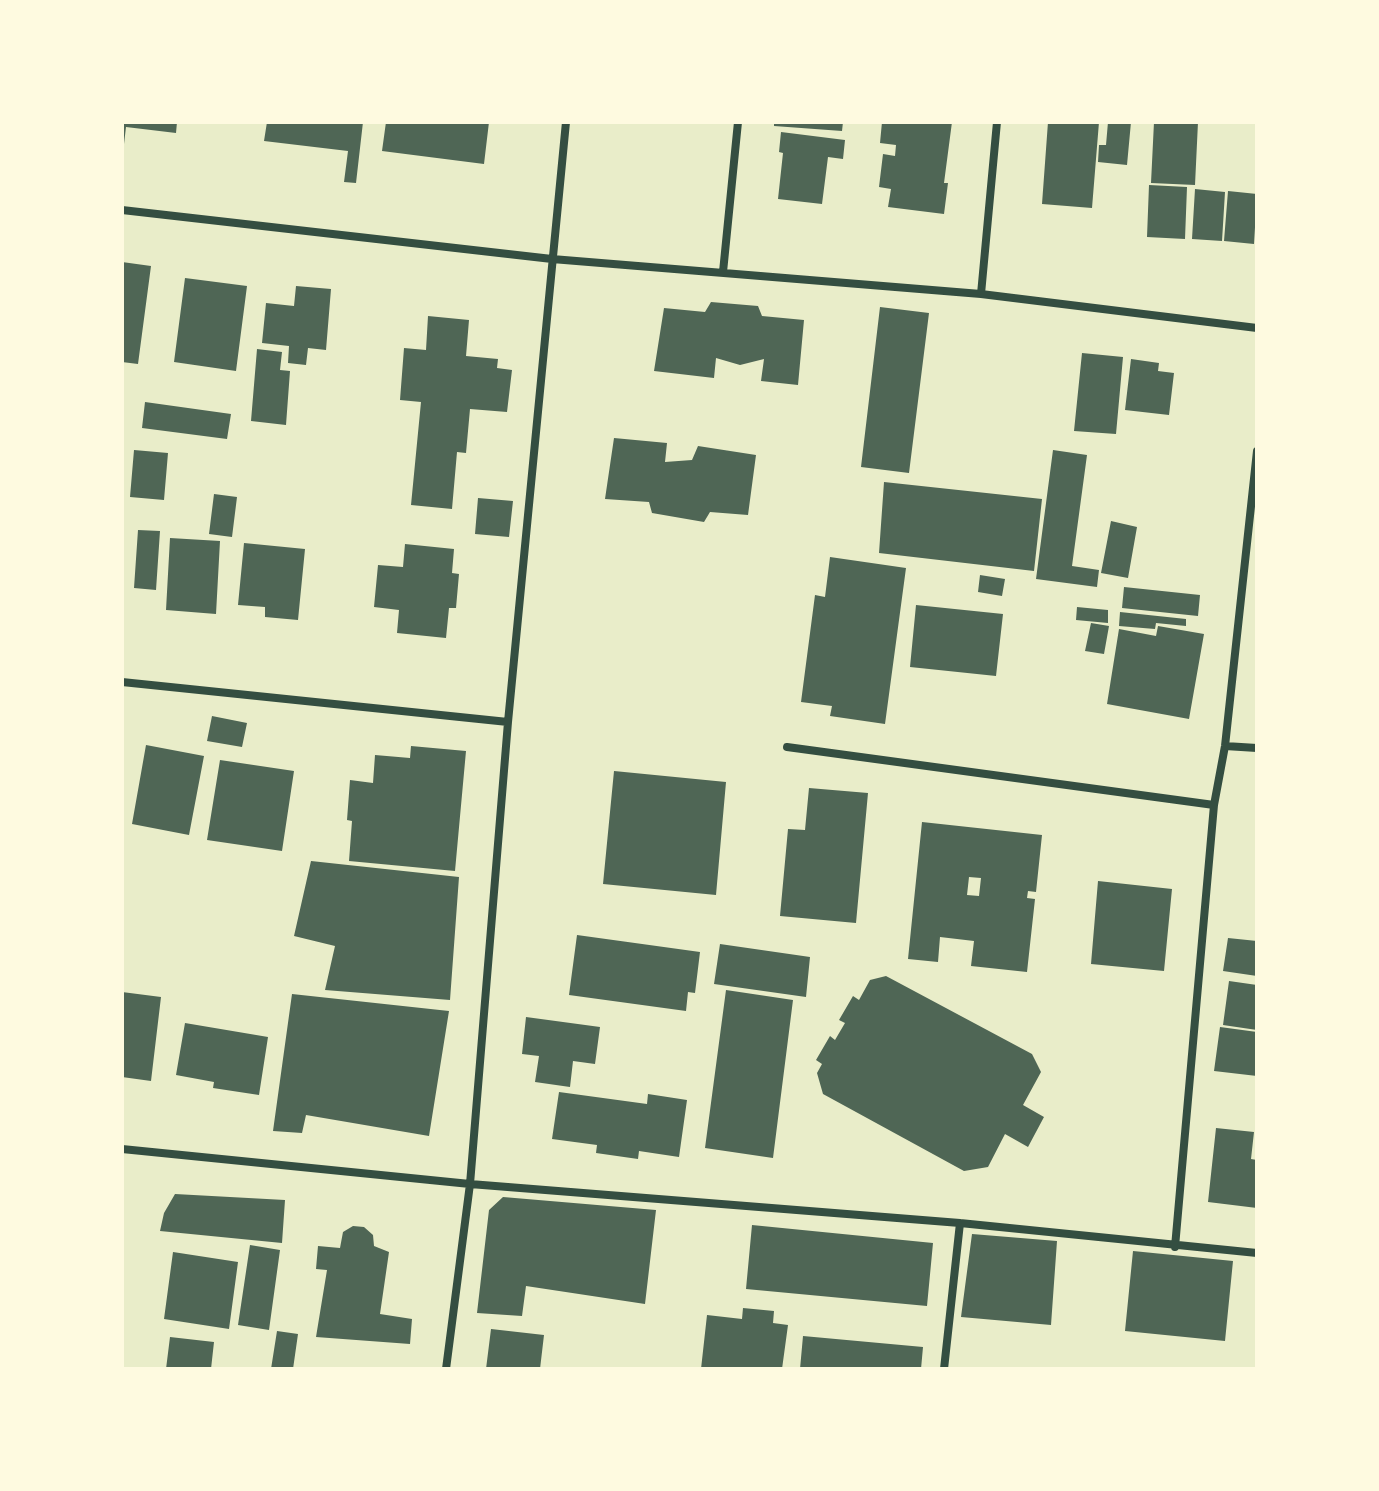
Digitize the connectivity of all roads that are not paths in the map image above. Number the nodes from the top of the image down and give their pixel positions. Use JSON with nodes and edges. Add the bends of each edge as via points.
{"nodes":[{"id":1,"x":566,"y":122,"type":"edge"},
{"id":2,"x":738,"y":122,"type":"edge"},
{"id":3,"x":997,"y":122,"type":"edge"},
{"id":4,"x":122,"y":210,"type":"edge"},
{"id":5,"x":552,"y":259,"type":"junction"},
{"id":6,"x":723,"y":272,"type":"junction"},
{"id":7,"x":981,"y":294,"type":"junction"},
{"id":8,"x":1257,"y":328,"type":"edge"},
{"id":9,"x":1257,"y":451,"type":"edge"},
{"id":10,"x":122,"y":682,"type":"edge"},
{"id":11,"x":508,"y":722,"type":"junction"},
{"id":12,"x":1225,"y":746,"type":"junction"},
{"id":13,"x":787,"y":747,"type":"dead end"},
{"id":14,"x":1257,"y":748,"type":"edge"},
{"id":15,"x":1214,"y":805,"type":"junction"},
{"id":16,"x":122,"y":1149,"type":"edge"},
{"id":17,"x":470,"y":1184,"type":"junction"},
{"id":18,"x":960,"y":1223,"type":"junction"},
{"id":19,"x":1175,"y":1247,"type":"junction"},
{"id":20,"x":1257,"y":1253,"type":"edge"},
{"id":21,"x":446,"y":1369,"type":"edge"},
{"id":22,"x":944,"y":1369,"type":"edge"}],
"edges":[{"from":1,"to":5,"type":"street"},
{"from":2,"to":6,"type":"street"},
{"from":3,"to":7,"type":"street"},
{"from":4,"to":5,"type":"street"},
{"from":5,"to":6,"type":"street"},
{"from":5,"to":11,"type":"street"},
{"from":6,"to":7,"type":"street"},
{"from":7,"to":8,"type":"street"},
{"from":9,"to":12,"type":"street"},
{"from":10,"to":11,"type":"street"},
{"from":11,"to":17,"type":"street"},
{"from":12,"to":14,"type":"street"},
{"from":12,"to":15,"type":"street"},
{"from":13,"to":15,"type":"street"},
{"from":15,"to":19,"type":"street"},
{"from":16,"to":17,"type":"street"},
{"from":17,"to":18,"type":"street"},
{"from":17,"to":21,"type":"street"},
{"from":18,"to":19,"type":"street"},
{"from":18,"to":22,"type":"street"},
{"from":19,"to":20,"type":"street"}]}
